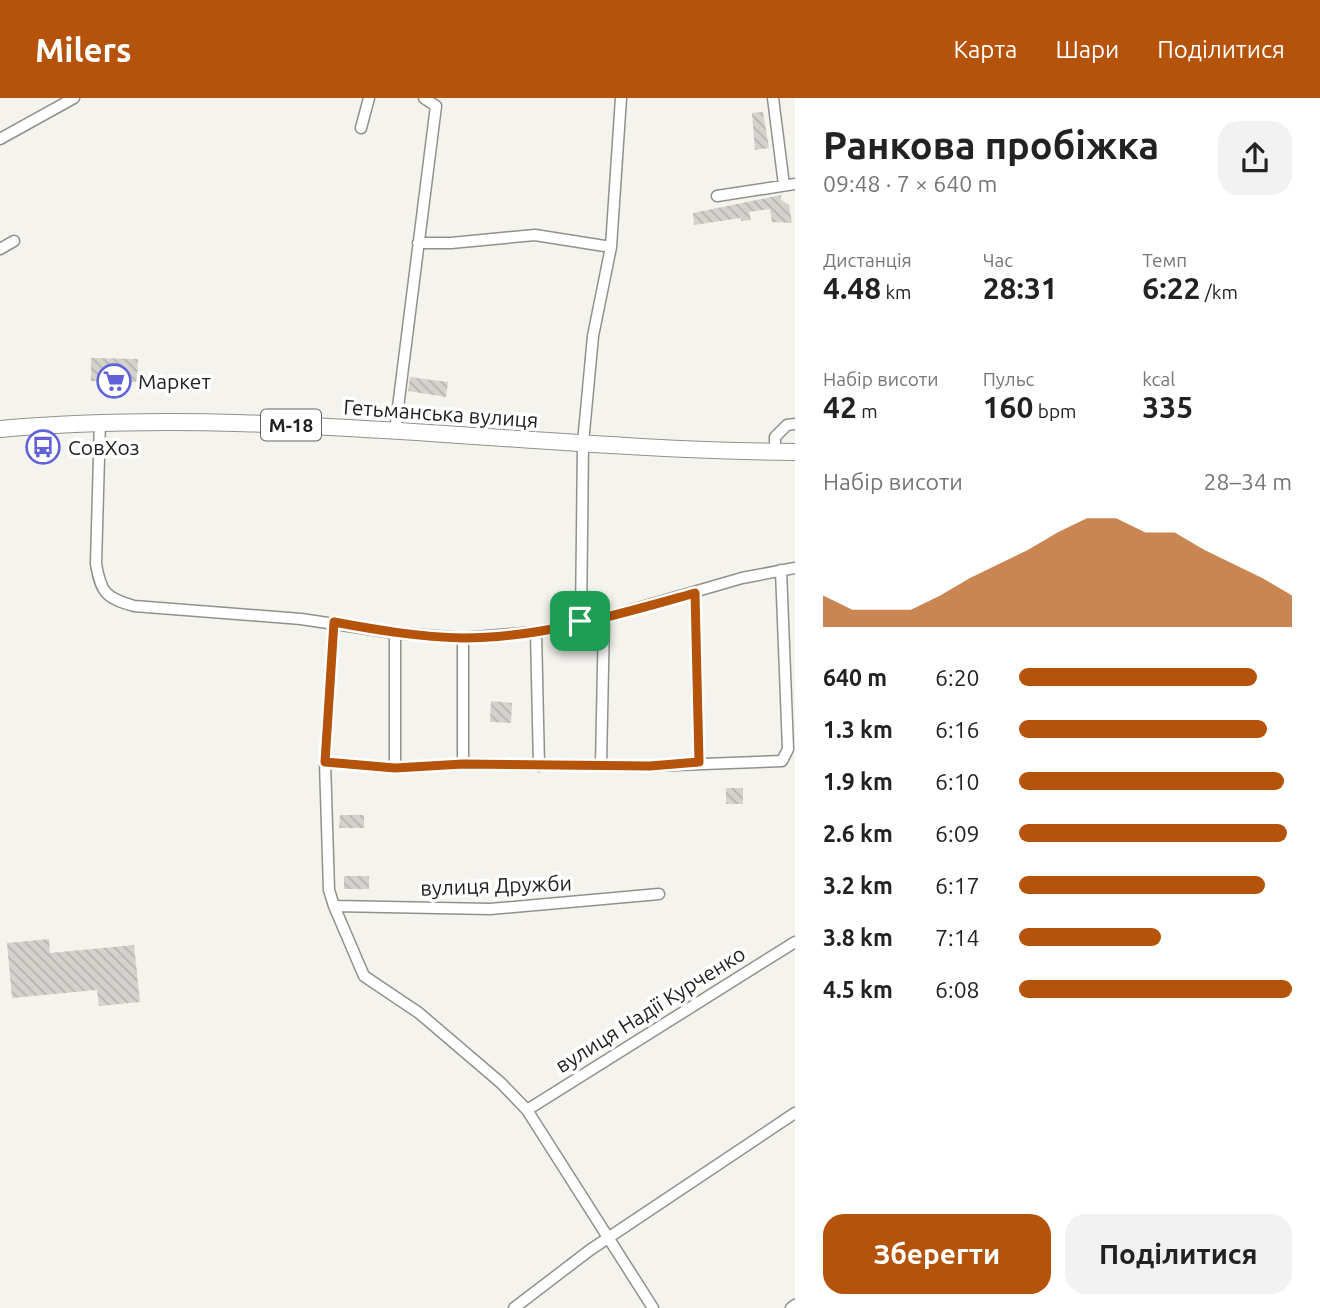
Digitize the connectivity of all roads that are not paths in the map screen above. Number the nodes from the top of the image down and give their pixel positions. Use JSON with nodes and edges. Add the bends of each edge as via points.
{"nodes":[{"id":1,"x":74,"y":98,"type":"edge"},
{"id":2,"x":369,"y":98,"type":"edge"},
{"id":3,"x":424,"y":98,"type":"edge"},
{"id":4,"x":621,"y":98,"type":"edge"},
{"id":5,"x":773,"y":98,"type":"edge"},
{"id":6,"x":361,"y":128,"type":"dead end"},
{"id":7,"x":0,"y":139,"type":"edge"},
{"id":8,"x":790,"y":184,"type":"edge"},
{"id":9,"x":717,"y":196,"type":"dead end"},
{"id":10,"x":14,"y":241,"type":"dead end"},
{"id":11,"x":418,"y":243,"type":"junction"},
{"id":12,"x":611,"y":247,"type":"junction"},
{"id":13,"x":0,"y":249,"type":"edge"},
{"id":14,"x":100,"y":421,"type":"junction"},
{"id":15,"x":795,"y":424,"type":"edge"},
{"id":16,"x":0,"y":429,"type":"edge"},
{"id":17,"x":395,"y":431,"type":"junction"},
{"id":18,"x":583,"y":443,"type":"junction"},
{"id":19,"x":775,"y":452,"type":"junction"},
{"id":20,"x":795,"y":452,"type":"edge"},
{"id":21,"x":795,"y":569,"type":"edge"},
{"id":22,"x":781,"y":570,"type":"junction"},
{"id":23,"x":695,"y":593,"type":"junction"},
{"id":24,"x":604,"y":618,"type":"junction"},
{"id":25,"x":580,"y":621,"type":"junction"},
{"id":26,"x":334,"y":622,"type":"junction"},
{"id":27,"x":536,"y":632,"type":"junction"},
{"id":28,"x":394,"y":633,"type":"junction"},
{"id":29,"x":463,"y":638,"type":"junction"},
{"id":30,"x":325,"y":762,"type":"junction"},
{"id":31,"x":699,"y":762,"type":"junction"},
{"id":32,"x":463,"y":764,"type":"junction"},
{"id":33,"x":601,"y":765,"type":"junction"},
{"id":34,"x":539,"y":766,"type":"junction"},
{"id":35,"x":395,"y":768,"type":"junction"},
{"id":36,"x":659,"y":894,"type":"dead end"},
{"id":37,"x":334,"y":906,"type":"junction"},
{"id":38,"x":795,"y":942,"type":"edge"},
{"id":39,"x":527,"y":1110,"type":"junction"},
{"id":40,"x":795,"y":1113,"type":"edge"},
{"id":41,"x":608,"y":1239,"type":"junction"},
{"id":42,"x":514,"y":1308,"type":"edge"},
{"id":43,"x":653,"y":1308,"type":"edge"}],
"edges":[{"from":1,"to":7,"type":"street"},
{"from":2,"to":6,"type":"street"},
{"from":3,"to":11,"type":"street","via":[[436,106]]},
{"from":4,"to":12,"type":"street"},
{"from":5,"to":8,"type":"street"},
{"from":8,"to":9,"type":"street"},
{"from":10,"to":13,"type":"street"},
{"from":11,"to":12,"type":"street","via":[[535,235]]},
{"from":11,"to":17,"type":"street"},
{"from":12,"to":18,"type":"street","via":[[593,336]]},
{"from":14,"to":16,"type":"highway","name":"Гетьманська вулиця","number":"М-18"},
{"from":14,"to":17,"type":"highway","name":"Гетьманська вулиця","number":"М-18","via":[[202,420]]},
{"from":14,"to":26,"type":"street","via":[[96,564],[100,588],[134,606]]},
{"from":15,"to":19,"type":"street","via":[[775,436]]},
{"from":17,"to":18,"type":"highway","name":"Гетьманська вулиця","number":"М-18"},
{"from":18,"to":19,"type":"highway","name":"Гетьманська вулиця","number":"М-18"},
{"from":18,"to":25,"type":"street"},
{"from":19,"to":20,"type":"highway","name":"Гетьманська вулиця","number":"М-18"},
{"from":21,"to":22,"type":"street"},
{"from":22,"to":23,"type":"street"},
{"from":22,"to":31,"type":"street","via":[[788,749],[782,761]]},
{"from":23,"to":24,"type":"street"},
{"from":23,"to":31,"type":"street"},
{"from":24,"to":25,"type":"street"},
{"from":24,"to":33,"type":"street"},
{"from":25,"to":27,"type":"street"},
{"from":26,"to":28,"type":"street"},
{"from":26,"to":30,"type":"street"},
{"from":27,"to":29,"type":"street"},
{"from":27,"to":34,"type":"street"},
{"from":28,"to":29,"type":"street"},
{"from":28,"to":35,"type":"street"},
{"from":29,"to":32,"type":"street"},
{"from":30,"to":35,"type":"street"},
{"from":30,"to":37,"type":"street","via":[[329,890]]},
{"from":31,"to":33,"type":"street"},
{"from":32,"to":34,"type":"street"},
{"from":32,"to":35,"type":"street"},
{"from":33,"to":34,"type":"street"},
{"from":36,"to":37,"type":"street","name":"вулиця Дружби","via":[[490,909]]},
{"from":37,"to":39,"type":"street","via":[[363,976],[419,1013]]},
{"from":38,"to":39,"type":"street","name":"вулиця Надії Курченко"},
{"from":39,"to":41,"type":"street"},
{"from":40,"to":41,"type":"street"},
{"from":41,"to":42,"type":"street"},
{"from":41,"to":43,"type":"street"}]}
